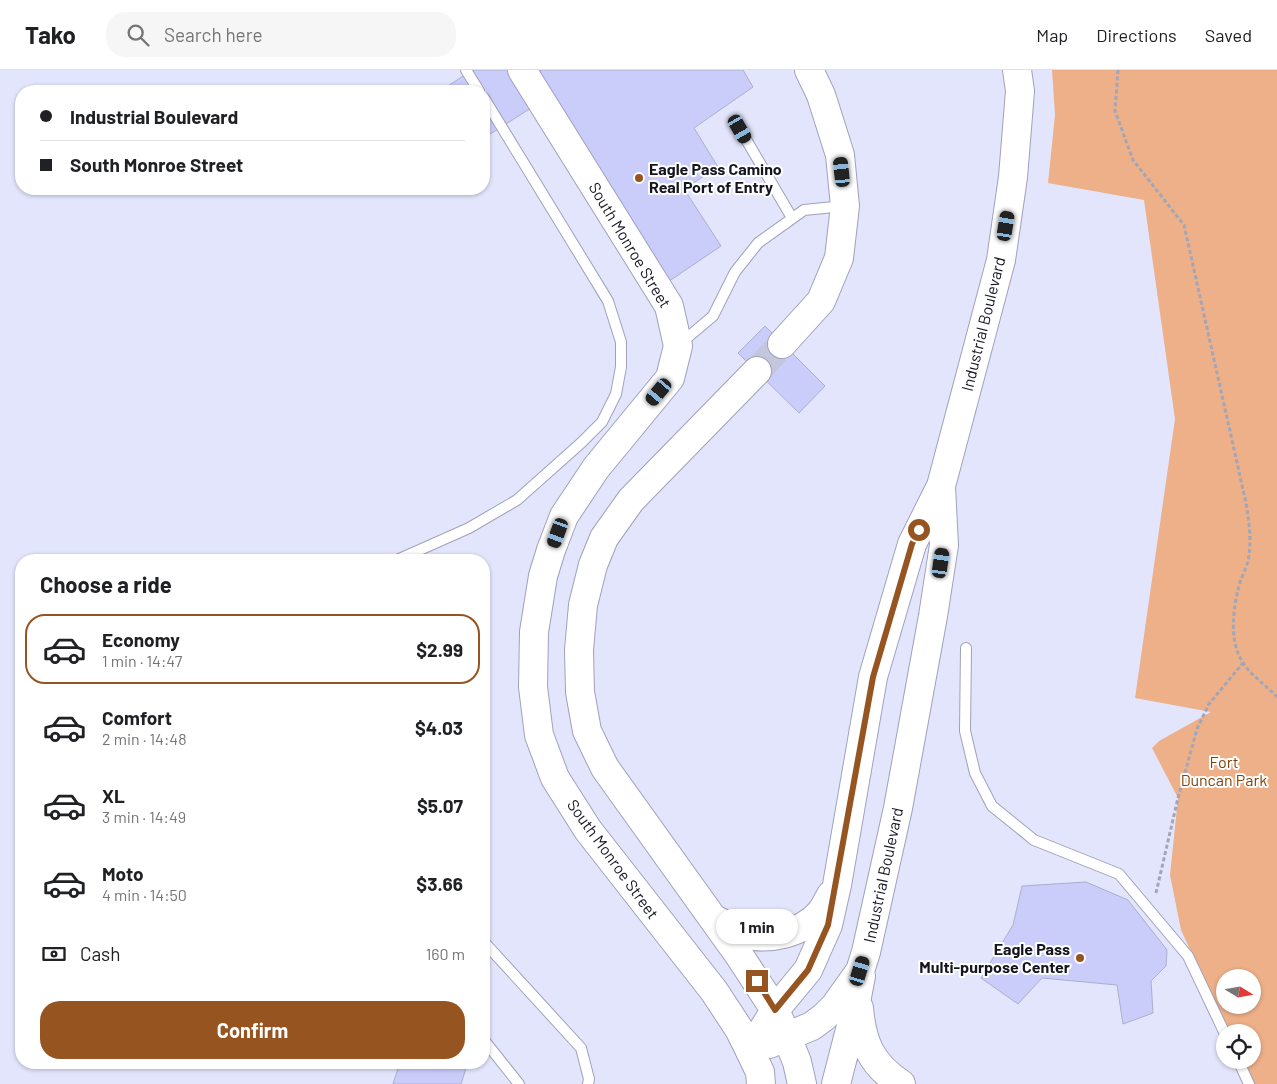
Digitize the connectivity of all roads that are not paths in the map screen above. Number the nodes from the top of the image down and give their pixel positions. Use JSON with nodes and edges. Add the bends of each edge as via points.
{"nodes":[{"id":1,"x":466,"y":70,"type":"edge"},
{"id":2,"x":522,"y":70,"type":"edge"},
{"id":3,"x":808,"y":70,"type":"edge"},
{"id":4,"x":1017,"y":70,"type":"edge"},
{"id":5,"x":475,"y":85,"type":"edge"},
{"id":6,"x":490,"y":108,"type":"edge"},
{"id":7,"x":740,"y":129,"type":"dead end"},
{"id":8,"x":845,"y":206,"type":"junction"},
{"id":9,"x":792,"y":218,"type":"junction"},
{"id":10,"x":782,"y":344,"type":"tunnel mouth"},
{"id":11,"x":678,"y":346,"type":"junction"},
{"id":12,"x":756,"y":371,"type":"tunnel mouth"},
{"id":13,"x":941,"y":486,"type":"junction"},
{"id":14,"x":551,"y":550,"type":"junction"},
{"id":15,"x":411,"y":554,"type":"edge"},
{"id":16,"x":593,"y":565,"type":"junction"},
{"id":17,"x":966,"y":648,"type":"dead end"},
{"id":18,"x":837,"y":885,"type":"junction"},
{"id":19,"x":713,"y":918,"type":"junction"},
{"id":20,"x":490,"y":949,"type":"edge"},
{"id":21,"x":866,"y":952,"type":"junction"},
{"id":22,"x":858,"y":993,"type":"junction"},
{"id":23,"x":775,"y":1010,"type":"junction"},
{"id":24,"x":1220,"y":1024,"type":"edge"},
{"id":25,"x":787,"y":1037,"type":"junction"},
{"id":26,"x":490,"y":1048,"type":"edge"},
{"id":27,"x":750,"y":1051,"type":"junction"},
{"id":28,"x":1242,"y":1069,"type":"edge"},
{"id":29,"x":519,"y":1084,"type":"edge"},
{"id":30,"x":588,"y":1084,"type":"edge"},
{"id":31,"x":761,"y":1084,"type":"edge"},
{"id":32,"x":802,"y":1084,"type":"edge"},
{"id":33,"x":836,"y":1084,"type":"edge"},
{"id":34,"x":900,"y":1084,"type":"edge"},
{"id":35,"x":1249,"y":1084,"type":"edge"}],
"edges":[{"from":1,"to":5,"type":"lane"},
{"from":2,"to":11,"type":"main road","name":"South Monroe Street","via":[[669,306]]},
{"from":3,"to":8,"type":"main road","via":[[821,95],[840,155]]},
{"from":4,"to":13,"type":"main road","name":"Industrial Boulevard","via":[[1020,91],[1014,176],[1001,260]]},
{"from":6,"to":15,"type":"lane","via":[[608,301],[621,342],[621,367],[616,394],[602,422],[518,500],[470,528]]},
{"from":7,"to":9,"type":"lane"},
{"from":8,"to":9,"type":"lane","via":[[804,210]]},
{"from":8,"to":10,"type":"main road","via":[[839,258],[821,302]]},
{"from":9,"to":11,"type":"lane","via":[[758,242],[734,272],[713,316]]},
{"from":11,"to":14,"type":"main road","name":"South Monroe Street","via":[[670,378],[596,468],[564,516]]},
{"from":12,"to":16,"type":"main road","via":[[632,500],[604,538]]},
{"from":13,"to":18,"type":"main road","name":"Industrial Boulevard","via":[[912,544],[873,677]]},
{"from":13,"to":21,"type":"main road","name":"Industrial Boulevard","via":[[944,545],[933,616],[898,808]]},
{"from":14,"to":16,"type":"main road"},
{"from":14,"to":27,"type":"main road","name":"South Monroe Street","via":[[543,576],[534,632],[533,687],[539,735],[552,769],[588,830],[714,991]]},
{"from":16,"to":19,"type":"main road","via":[[583,605],[579,650],[580,692],[587,731],[605,768]]},
{"from":17,"to":24,"type":"lane","via":[[965,731],[975,773],[992,806],[1034,840],[1119,874],[1188,956]]},
{"from":18,"to":19,"type":"main road","via":[[821,912],[804,926],[783,935],[762,937],[744,933]]},
{"from":18,"to":23,"type":"main road","name":"Industrial Boulevard","via":[[828,925],[808,970]]},
{"from":19,"to":23,"type":"main road"},
{"from":20,"to":30,"type":"lane","via":[[581,1048]]},
{"from":21,"to":22,"type":"main road"},
{"from":21,"to":25,"type":"main road","name":"Industrial Boulevard","via":[[860,971],[835,1006],[812,1026]]},
{"from":22,"to":33,"type":"main road"},
{"from":22,"to":34,"type":"main road","via":[[860,1023],[873,1060]]},
{"from":23,"to":25,"type":"main road"},
{"from":23,"to":27,"type":"main road","name":"Industrial Boulevard"},
{"from":25,"to":27,"type":"main road","name":"Industrial Boulevard"},
{"from":25,"to":32,"type":"main road"},
{"from":26,"to":29,"type":"lane"},
{"from":27,"to":31,"type":"main road","name":"South Monroe Street","via":[[760,1072]]},
{"from":28,"to":35,"type":"lane"}]}
